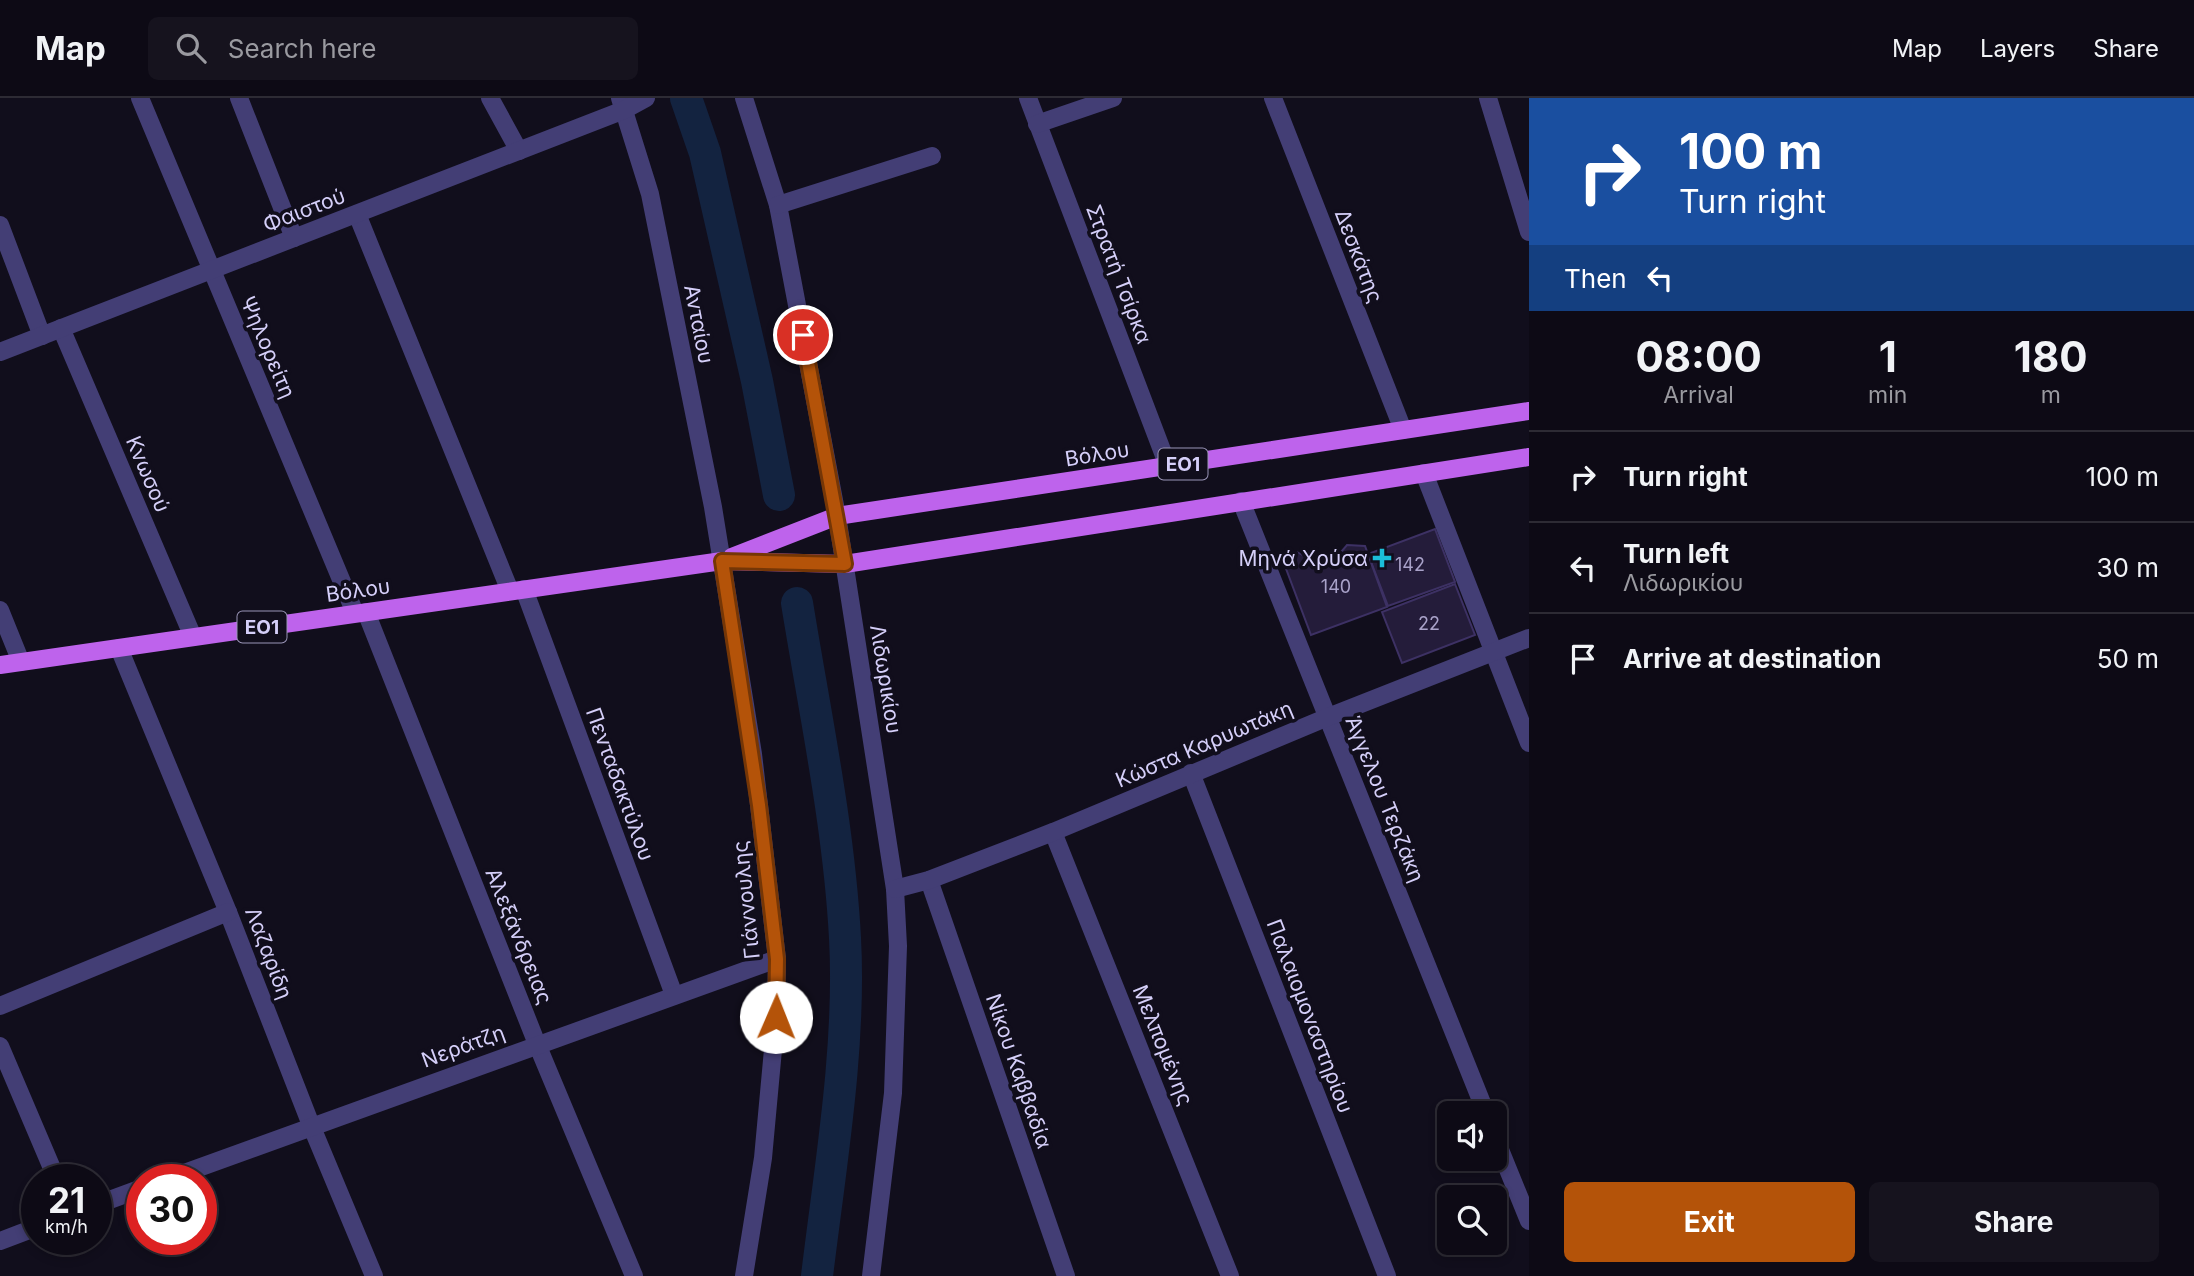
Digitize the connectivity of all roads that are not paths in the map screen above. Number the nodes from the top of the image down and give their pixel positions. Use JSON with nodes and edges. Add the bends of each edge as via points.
{"nodes":[{"id":1,"x":140,"y":98,"type":"edge"},
{"id":2,"x":240,"y":98,"type":"edge"},
{"id":3,"x":491,"y":98,"type":"edge"},
{"id":4,"x":646,"y":98,"type":"edge"},
{"id":5,"x":744,"y":98,"type":"edge"},
{"id":6,"x":1028,"y":98,"type":"edge"},
{"id":7,"x":1114,"y":98,"type":"edge"},
{"id":8,"x":1273,"y":98,"type":"edge"},
{"id":9,"x":1488,"y":98,"type":"edge"},
{"id":10,"x":622,"y":104,"type":"edge"},
{"id":11,"x":1037,"y":124,"type":"junction"},
{"id":12,"x":519,"y":151,"type":"junction"},
{"id":13,"x":932,"y":156,"type":"dead end"},
{"id":14,"x":778,"y":205,"type":"junction"},
{"id":15,"x":356,"y":214,"type":"junction"},
{"id":16,"x":0,"y":225,"type":"edge"},
{"id":17,"x":1529,"y":232,"type":"edge"},
{"id":18,"x":294,"y":238,"type":"junction"},
{"id":19,"x":211,"y":270,"type":"junction"},
{"id":20,"x":61,"y":328,"type":"junction"},
{"id":21,"x":42,"y":336,"type":"junction"},
{"id":22,"x":0,"y":352,"type":"edge"},
{"id":23,"x":1529,"y":411,"type":"edge"},
{"id":24,"x":1403,"y":430,"type":"junction"},
{"id":25,"x":1529,"y":457,"type":"edge"},
{"id":26,"x":1168,"y":466,"type":"junction"},
{"id":27,"x":1424,"y":473,"type":"junction"},
{"id":28,"x":1241,"y":501,"type":"junction"},
{"id":29,"x":837,"y":516,"type":"junction"},
{"id":30,"x":722,"y":561,"type":"junction"},
{"id":31,"x":845,"y":564,"type":"junction"},
{"id":32,"x":517,"y":590,"type":"junction"},
{"id":33,"x":0,"y":610,"type":"edge"},
{"id":34,"x":361,"y":613,"type":"junction"},
{"id":35,"x":193,"y":637,"type":"junction"},
{"id":36,"x":1529,"y":638,"type":"edge"},
{"id":37,"x":119,"y":648,"type":"junction"},
{"id":38,"x":1493,"y":652,"type":"junction"},
{"id":39,"x":21,"y":662,"type":"junction"},
{"id":40,"x":0,"y":665,"type":"edge"},
{"id":41,"x":1328,"y":717,"type":"junction"},
{"id":42,"x":1529,"y":743,"type":"edge"},
{"id":43,"x":1191,"y":773,"type":"junction"},
{"id":44,"x":1054,"y":832,"type":"junction"},
{"id":45,"x":929,"y":880,"type":"junction"},
{"id":46,"x":895,"y":889,"type":"junction"},
{"id":47,"x":228,"y":912,"type":"junction"},
{"id":48,"x":777,"y":959,"type":"junction"},
{"id":49,"x":674,"y":995,"type":"junction"},
{"id":50,"x":0,"y":1006,"type":"edge"},
{"id":51,"x":537,"y":1044,"type":"junction"},
{"id":52,"x":0,"y":1046,"type":"edge"},
{"id":53,"x":1481,"y":1101,"type":"edge"},
{"id":54,"x":311,"y":1125,"type":"junction"},
{"id":55,"x":50,"y":1164,"type":"edge"},
{"id":56,"x":207,"y":1164,"type":"edge"},
{"id":57,"x":1507,"y":1167,"type":"edge"},
{"id":58,"x":1529,"y":1221,"type":"edge"},
{"id":59,"x":21,"y":1233,"type":"edge"},
{"id":60,"x":0,"y":1241,"type":"edge"},
{"id":61,"x":373,"y":1276,"type":"edge"},
{"id":62,"x":634,"y":1276,"type":"edge"},
{"id":63,"x":744,"y":1276,"type":"edge"},
{"id":64,"x":872,"y":1276,"type":"edge"},
{"id":65,"x":1066,"y":1276,"type":"edge"},
{"id":66,"x":1230,"y":1276,"type":"edge"},
{"id":67,"x":1387,"y":1276,"type":"edge"}],
"edges":[{"from":1,"to":19,"type":"street","name":"Ψηλορείτη"},
{"from":2,"to":18,"type":"street"},
{"from":3,"to":12,"type":"street"},
{"from":4,"to":10,"type":"street","name":"Φαιστού"},
{"from":5,"to":14,"type":"street","name":"Λιδωρικίου"},
{"from":6,"to":11,"type":"street","name":"Στρατή Τσίρκα"},
{"from":7,"to":11,"type":"street"},
{"from":8,"to":24,"type":"street","name":"Δεσκάτης"},
{"from":9,"to":17,"type":"street"},
{"from":10,"to":12,"type":"street","name":"Φαιστού"},
{"from":10,"to":30,"type":"street","name":"Ανταίου","via":[[650,194]]},
{"from":11,"to":26,"type":"street","name":"Στρατή Τσίρκα"},
{"from":12,"to":15,"type":"street","name":"Φαιστού"},
{"from":13,"to":14,"type":"street"},
{"from":14,"to":29,"type":"street","name":"Λιδωρικίου"},
{"from":15,"to":18,"type":"street","name":"Φαιστού"},
{"from":15,"to":32,"type":"street","name":"Πενταδακτύλου"},
{"from":16,"to":21,"type":"street"},
{"from":18,"to":19,"type":"street","name":"Φαιστού"},
{"from":19,"to":20,"type":"street","name":"Φαιστού"},
{"from":19,"to":34,"type":"street","name":"Ψηλορείτη"},
{"from":20,"to":21,"type":"street","name":"Φαιστού"},
{"from":20,"to":35,"type":"street","name":"Κνωσού"},
{"from":21,"to":22,"type":"street","name":"Φαιστού"},
{"from":23,"to":24,"type":"main road","name":"Βόλου","number":"ΕΟ1"},
{"from":24,"to":26,"type":"main road","name":"Βόλου","number":"ΕΟ1"},
{"from":25,"to":27,"type":"main road","number":"ΕΟ1"},
{"from":26,"to":29,"type":"main road","name":"Βόλου","number":"ΕΟ1"},
{"from":27,"to":28,"type":"main road","number":"ΕΟ1"},
{"from":27,"to":38,"type":"street"},
{"from":28,"to":31,"type":"main road","number":"ΕΟ1"},
{"from":28,"to":41,"type":"street","name":"Άγγελου Τερζάκη"},
{"from":29,"to":30,"type":"main road","number":"ΕΟ1"},
{"from":29,"to":31,"type":"street","name":"Λιδωρικίου"},
{"from":30,"to":31,"type":"main road","number":"ΕΟ1"},
{"from":30,"to":32,"type":"main road","name":"Βόλου","number":"ΕΟ1"},
{"from":30,"to":48,"type":"street","name":"Γιάννουλης","via":[[753,754]]},
{"from":31,"to":46,"type":"street","name":"Λιδωρικίου"},
{"from":32,"to":34,"type":"main road","name":"Βόλου","number":"ΕΟ1"},
{"from":32,"to":49,"type":"street","name":"Πενταδακτύλου"},
{"from":33,"to":39,"type":"street"},
{"from":34,"to":35,"type":"main road","name":"Βόλου","number":"ΕΟ1"},
{"from":34,"to":51,"type":"street","name":"Αλεξάνδρειας"},
{"from":35,"to":37,"type":"main road","name":"Βόλου","number":"ΕΟ1"},
{"from":36,"to":38,"type":"street","name":"Κώστα Καρυωτάκη"},
{"from":37,"to":39,"type":"main road","name":"Βόλου","number":"ΕΟ1"},
{"from":37,"to":47,"type":"street","name":"Λαζαρίδη"},
{"from":38,"to":41,"type":"street","name":"Κώστα Καρυωτάκη"},
{"from":38,"to":42,"type":"street"},
{"from":39,"to":40,"type":"main road","name":"Βόλου","number":"ΕΟ1"},
{"from":41,"to":43,"type":"street","name":"Κώστα Καρυωτάκη"},
{"from":41,"to":53,"type":"street","name":"Άγγελου Τερζάκη"},
{"from":43,"to":44,"type":"street","name":"Κώστα Καρυωτάκη"},
{"from":43,"to":67,"type":"street","name":"Παλαιομοναστηρίου"},
{"from":44,"to":45,"type":"street","name":"Κώστα Καρυωτάκη"},
{"from":44,"to":66,"type":"street","name":"Μελπομένης"},
{"from":45,"to":46,"type":"street","name":"Κώστα Καρυωτάκη"},
{"from":45,"to":65,"type":"street","name":"Νίκου Καββαδία"},
{"from":46,"to":64,"type":"street","name":"Λιδωρικίου","via":[[898,946],[892,1093]]},
{"from":47,"to":50,"type":"street"},
{"from":47,"to":54,"type":"street","name":"Λαζαρίδη"},
{"from":48,"to":49,"type":"street","name":"Νεράτζη"},
{"from":48,"to":63,"type":"street","name":"Γιάννουλης","via":[[763,1158]]},
{"from":49,"to":51,"type":"street","name":"Νεράτζη"},
{"from":51,"to":54,"type":"street","name":"Νεράτζη"},
{"from":51,"to":62,"type":"street","name":"Αλεξάνδρειας"},
{"from":52,"to":55,"type":"street"},
{"from":54,"to":56,"type":"street","name":"Νεράτζη"},
{"from":54,"to":61,"type":"street","name":"Λαζαρίδη"},
{"from":57,"to":58,"type":"street"},
{"from":59,"to":60,"type":"street"}]}
